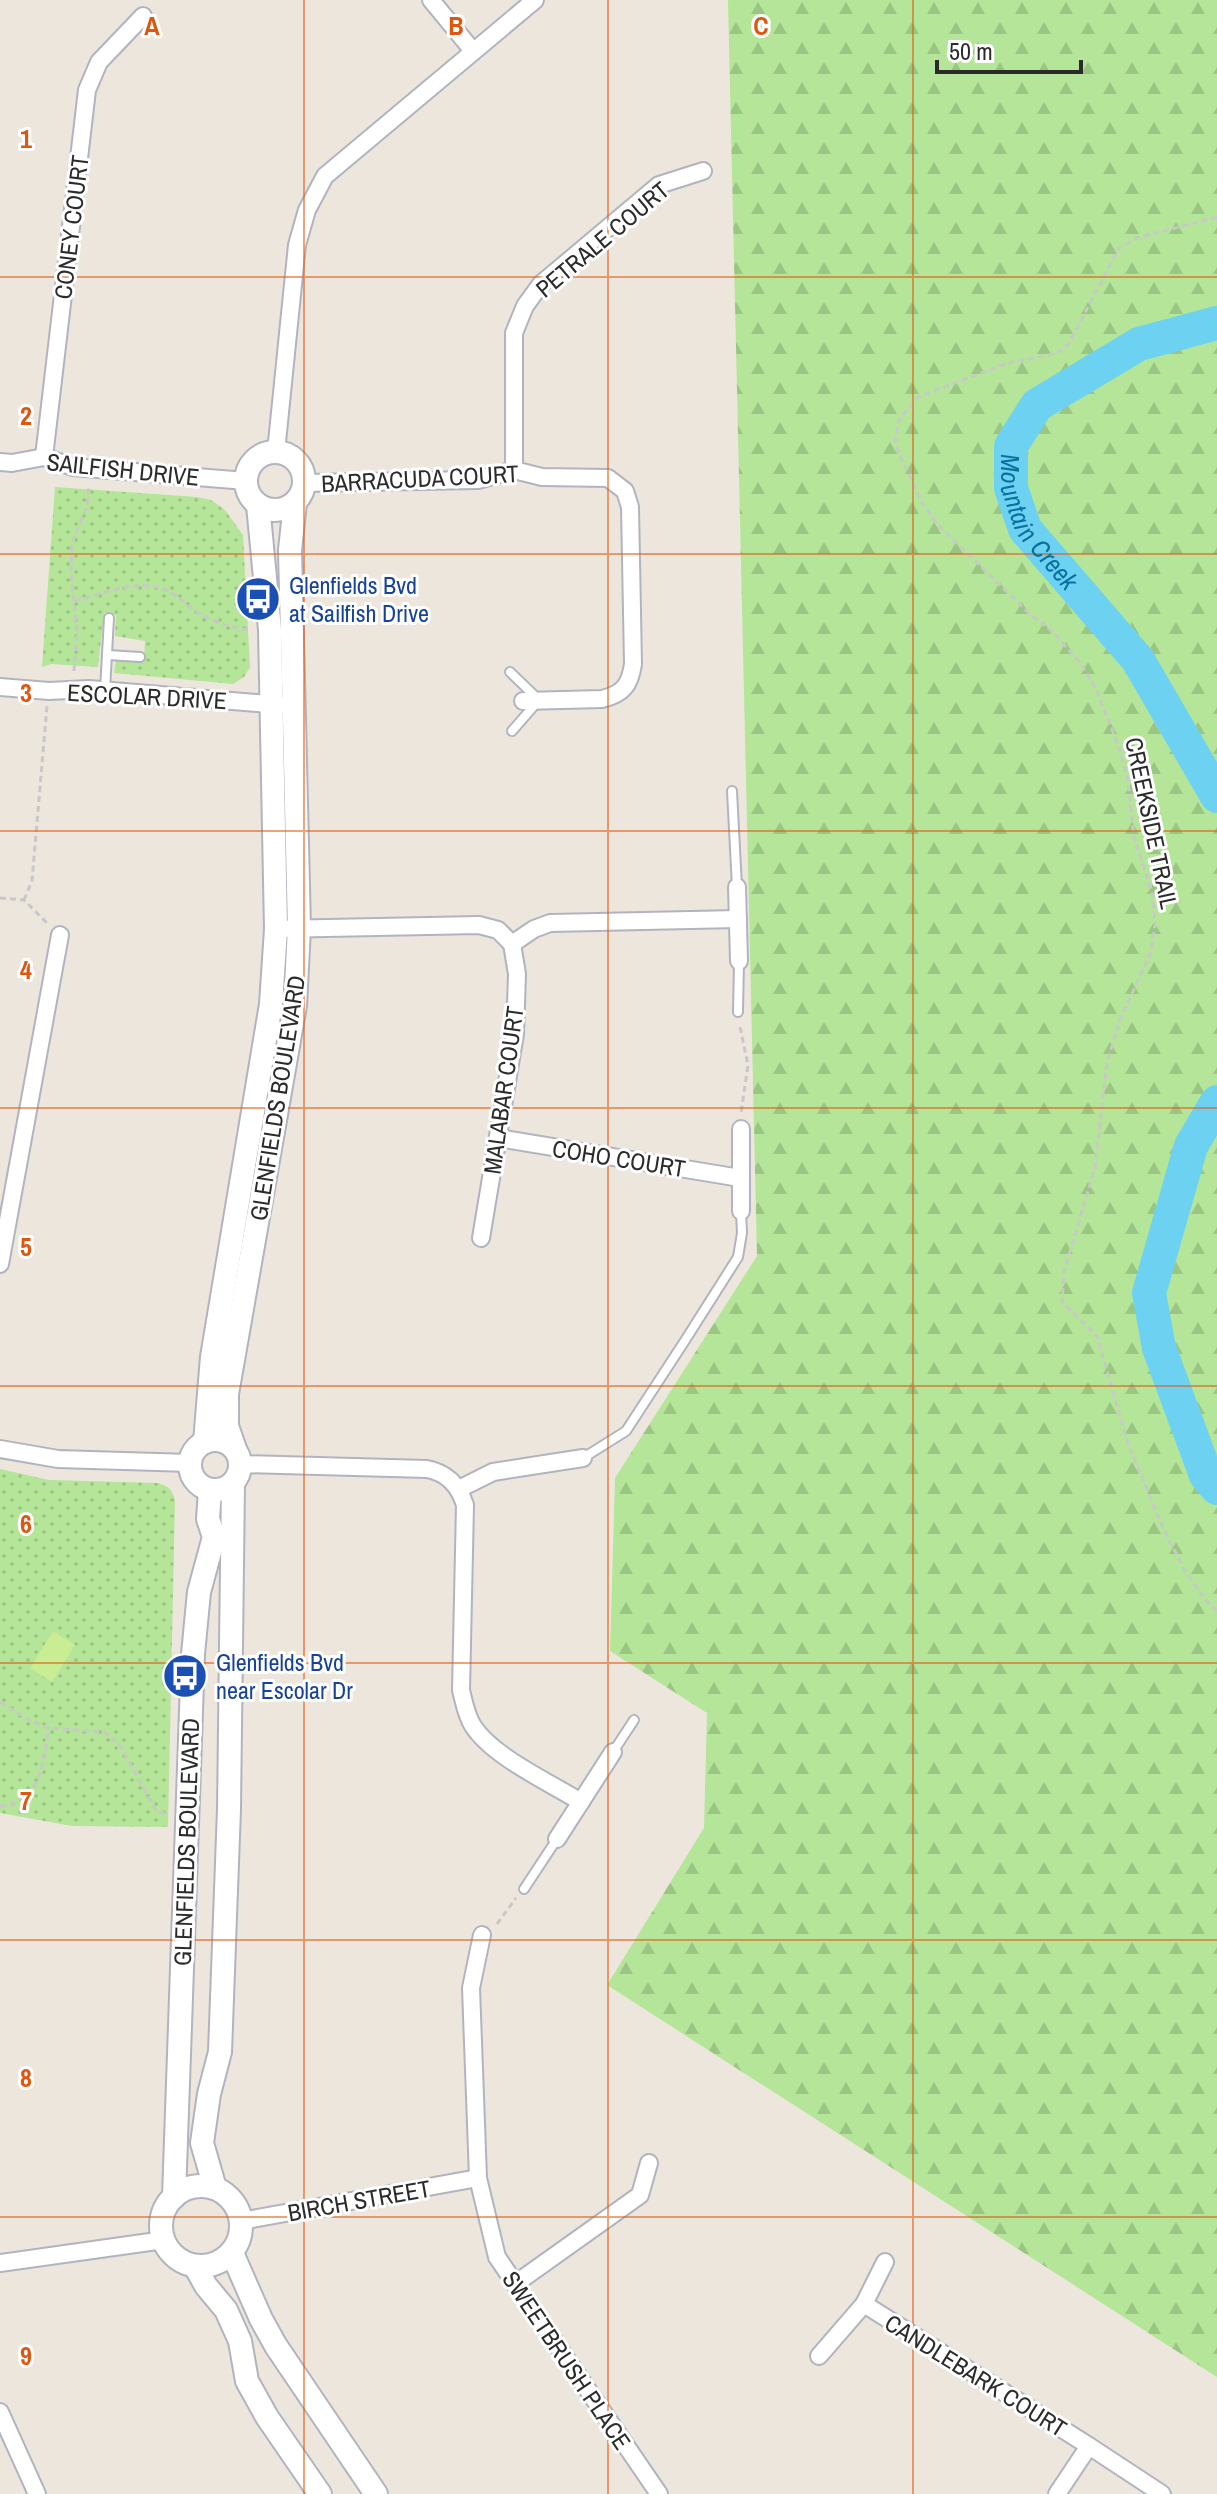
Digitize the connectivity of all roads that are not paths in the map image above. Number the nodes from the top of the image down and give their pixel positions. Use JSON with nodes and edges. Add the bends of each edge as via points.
{"nodes":[{"id":1,"x":431,"y":0,"type":"edge"},
{"id":2,"x":535,"y":0,"type":"edge"},
{"id":3,"x":143,"y":16,"type":"dead end"},
{"id":4,"x":473,"y":51,"type":"junction"},
{"id":5,"x":703,"y":171,"type":"dead end"},
{"id":6,"x":276,"y":452,"type":"junction"},
{"id":7,"x":44,"y":457,"type":"junction"},
{"id":8,"x":0,"y":462,"type":"edge"},
{"id":9,"x":514,"y":470,"type":"junction"},
{"id":10,"x":246,"y":481,"type":"junction"},
{"id":11,"x":305,"y":483,"type":"junction"},
{"id":12,"x":295,"y":503,"type":"junction"},
{"id":13,"x":258,"y":505,"type":"junction"},
{"id":14,"x":109,"y":618,"type":"dead end"},
{"id":15,"x":108,"y":655,"type":"junction"},
{"id":16,"x":140,"y":657,"type":"dead end"},
{"id":17,"x":510,"y":672,"type":"dead end"},
{"id":18,"x":0,"y":687,"type":"edge"},
{"id":19,"x":105,"y":691,"type":"junction"},
{"id":20,"x":531,"y":700,"type":"junction"},
{"id":21,"x":283,"y":705,"type":"junction"},
{"id":22,"x":512,"y":731,"type":"dead end"},
{"id":23,"x":732,"y":791,"type":"dead end"},
{"id":24,"x":737,"y":887,"type":"joint"},
{"id":25,"x":738,"y":919,"type":"junction"},
{"id":26,"x":299,"y":928,"type":"junction"},
{"id":27,"x":276,"y":929,"type":"junction"},
{"id":28,"x":60,"y":935,"type":"road end"},
{"id":29,"x":512,"y":944,"type":"junction"},
{"id":30,"x":739,"y":961,"type":"joint"},
{"id":31,"x":738,"y":1012,"type":"road end"},
{"id":32,"x":741,"y":1129,"type":"road end"},
{"id":33,"x":498,"y":1138,"type":"junction"},
{"id":34,"x":740,"y":1178,"type":"junction"},
{"id":35,"x":741,"y":1211,"type":"joint"},
{"id":36,"x":481,"y":1238,"type":"dead end"},
{"id":37,"x":0,"y":1264,"type":"edge"},
{"id":38,"x":205,"y":1442,"type":"junction"},
{"id":39,"x":0,"y":1449,"type":"edge"},
{"id":40,"x":583,"y":1458,"type":"joint"},
{"id":41,"x":190,"y":1463,"type":"junction"},
{"id":42,"x":236,"y":1465,"type":"junction"},
{"id":43,"x":459,"y":1489,"type":"junction"},
{"id":44,"x":210,"y":1490,"type":"junction"},
{"id":45,"x":634,"y":1720,"type":"dead end"},
{"id":46,"x":613,"y":1752,"type":"joint"},
{"id":47,"x":581,"y":1802,"type":"junction"},
{"id":48,"x":557,"y":1839,"type":"joint"},
{"id":49,"x":524,"y":1889,"type":"road end"},
{"id":50,"x":482,"y":1935,"type":"road end"},
{"id":51,"x":649,"y":2163,"type":"dead end"},
{"id":52,"x":478,"y":2178,"type":"junction"},
{"id":53,"x":215,"y":2188,"type":"junction"},
{"id":54,"x":174,"y":2197,"type":"junction"},
{"id":55,"x":241,"y":2221,"type":"junction"},
{"id":56,"x":164,"y":2240,"type":"junction"},
{"id":57,"x":232,"y":2253,"type":"junction"},
{"id":58,"x":885,"y":2262,"type":"dead end"},
{"id":59,"x":0,"y":2263,"type":"edge"},
{"id":60,"x":195,"y":2266,"type":"junction"},
{"id":61,"x":515,"y":2284,"type":"junction"},
{"id":62,"x":864,"y":2304,"type":"junction"},
{"id":63,"x":819,"y":2356,"type":"dead end"},
{"id":64,"x":0,"y":2412,"type":"edge"},
{"id":65,"x":1089,"y":2446,"type":"junction"},
{"id":66,"x":37,"y":2494,"type":"edge"},
{"id":67,"x":320,"y":2494,"type":"edge"},
{"id":68,"x":376,"y":2494,"type":"edge"},
{"id":69,"x":659,"y":2494,"type":"edge"},
{"id":70,"x":1057,"y":2494,"type":"edge"},
{"id":71,"x":1162,"y":2494,"type":"edge"}],
"edges":[{"from":1,"to":4,"type":"street"},
{"from":2,"to":4,"type":"street"},
{"from":3,"to":7,"type":"street","name":"CONEY COURT","via":[[99,62],[87,90]]},
{"from":4,"to":6,"type":"street","via":[[325,176],[307,210],[297,245]]},
{"from":5,"to":9,"type":"street","name":"PETRALE COURT","via":[[659,185],[541,284],[525,306],[514,333]]},
{"from":6,"to":10,"type":"street","via":[[255,459]]},
{"from":6,"to":11,"type":"street","via":[[300,464]]},
{"from":7,"to":8,"type":"street","name":"SAILFISH DRIVE"},
{"from":7,"to":10,"type":"street","name":"SAILFISH DRIVE","via":[[92,470]]},
{"from":9,"to":11,"type":"street","name":"BARRACUDA COURT","via":[[478,480]]},
{"from":9,"to":20,"type":"street","name":"BARRACUDA COURT","via":[[542,477],[608,478],[625,491],[630,507],[633,664],[628,685],[602,699]]},
{"from":10,"to":13,"type":"street"},
{"from":11,"to":12,"type":"street"},
{"from":12,"to":13,"type":"street","via":[[277,511]]},
{"from":12,"to":21,"type":"street","name":"GLENFIELDS BOULEVARD"},
{"from":13,"to":21,"type":"street","name":"GLENFIELDS BOULEVARD"},
{"from":14,"to":15,"type":"lane"},
{"from":15,"to":16,"type":"lane"},
{"from":15,"to":19,"type":"lane"},
{"from":17,"to":20,"type":"lane"},
{"from":18,"to":19,"type":"street","name":"ESCOLAR DRIVE"},
{"from":19,"to":21,"type":"street","name":"ESCOLAR DRIVE"},
{"from":20,"to":22,"type":"lane"},
{"from":21,"to":26,"type":"street","name":"GLENFIELDS BOULEVARD"},
{"from":21,"to":27,"type":"street","name":"GLENFIELDS BOULEVARD"},
{"from":23,"to":24,"type":"lane"},
{"from":24,"to":25,"type":"street"},
{"from":25,"to":29,"type":"street","via":[[550,923]]},
{"from":25,"to":30,"type":"street"},
{"from":26,"to":27,"type":"street"},
{"from":26,"to":29,"type":"street","via":[[479,925],[498,930]]},
{"from":26,"to":42,"type":"street","name":"GLENFIELDS BOULEVARD","via":[[295,1006],[227,1394],[227,1426]]},
{"from":27,"to":38,"type":"street","name":"GLENFIELDS BOULEVARD","via":[[271,1004],[212,1357]]},
{"from":28,"to":37,"type":"street"},
{"from":29,"to":33,"type":"street","name":"MALABAR COURT","via":[[517,1016]]},
{"from":30,"to":31,"type":"lane"},
{"from":32,"to":34,"type":"street"},
{"from":33,"to":34,"type":"street","name":"COHO COURT"},
{"from":33,"to":36,"type":"street","name":"MALABAR COURT"},
{"from":34,"to":35,"type":"street"},
{"from":35,"to":40,"type":"lane","via":[[738,1257],[686,1339],[626,1431]]},
{"from":38,"to":41,"type":"street"},
{"from":38,"to":42,"type":"street","via":[[220,1440]]},
{"from":39,"to":41,"type":"street","via":[[58,1459]]},
{"from":40,"to":43,"type":"street","via":[[493,1472]]},
{"from":41,"to":44,"type":"street","via":[[193,1477]]},
{"from":42,"to":43,"type":"street","via":[[427,1469],[446,1475]]},
{"from":42,"to":44,"type":"street","via":[[225,1488]]},
{"from":42,"to":53,"type":"street","name":"GLENFIELDS BOULEVARD","via":[[220,2052],[202,2143]]},
{"from":43,"to":47,"type":"street","via":[[465,1505],[461,1690],[468,1717],[497,1749]]},
{"from":44,"to":54,"type":"street","name":"GLENFIELDS BOULEVARD","via":[[208,1519],[214,1537],[199,1592],[195,1638]]},
{"from":45,"to":46,"type":"lane"},
{"from":46,"to":47,"type":"street"},
{"from":47,"to":48,"type":"street"},
{"from":48,"to":49,"type":"lane"},
{"from":50,"to":52,"type":"street","name":"SWEETBRUSH PLACE","via":[[471,1988]]},
{"from":51,"to":61,"type":"street","via":[[640,2195]]},
{"from":52,"to":55,"type":"street","name":"BIRCH STREET"},
{"from":52,"to":61,"type":"street","name":"SWEETBRUSH PLACE","via":[[497,2257]]},
{"from":53,"to":54,"type":"street","via":[[186,2189]]},
{"from":53,"to":55,"type":"street","via":[[233,2201]]},
{"from":54,"to":56,"type":"street","via":[[162,2217]]},
{"from":55,"to":57,"type":"street"},
{"from":56,"to":59,"type":"street"},
{"from":56,"to":60,"type":"street","via":[[171,2253]]},
{"from":57,"to":60,"type":"street","via":[[209,2266]]},
{"from":57,"to":68,"type":"street","via":[[276,2346]]},
{"from":58,"to":62,"type":"street","name":"CANDLEBARK COURT"},
{"from":60,"to":67,"type":"street","via":[[226,2310],[240,2341],[247,2381]]},
{"from":61,"to":69,"type":"street","name":"SWEETBRUSH PLACE"},
{"from":62,"to":63,"type":"street","name":"CANDLEBARK COURT"},
{"from":62,"to":65,"type":"street","name":"CANDLEBARK COURT"},
{"from":64,"to":66,"type":"street"},
{"from":65,"to":70,"type":"street"},
{"from":65,"to":71,"type":"street","name":"CANDLEBARK COURT"}]}
